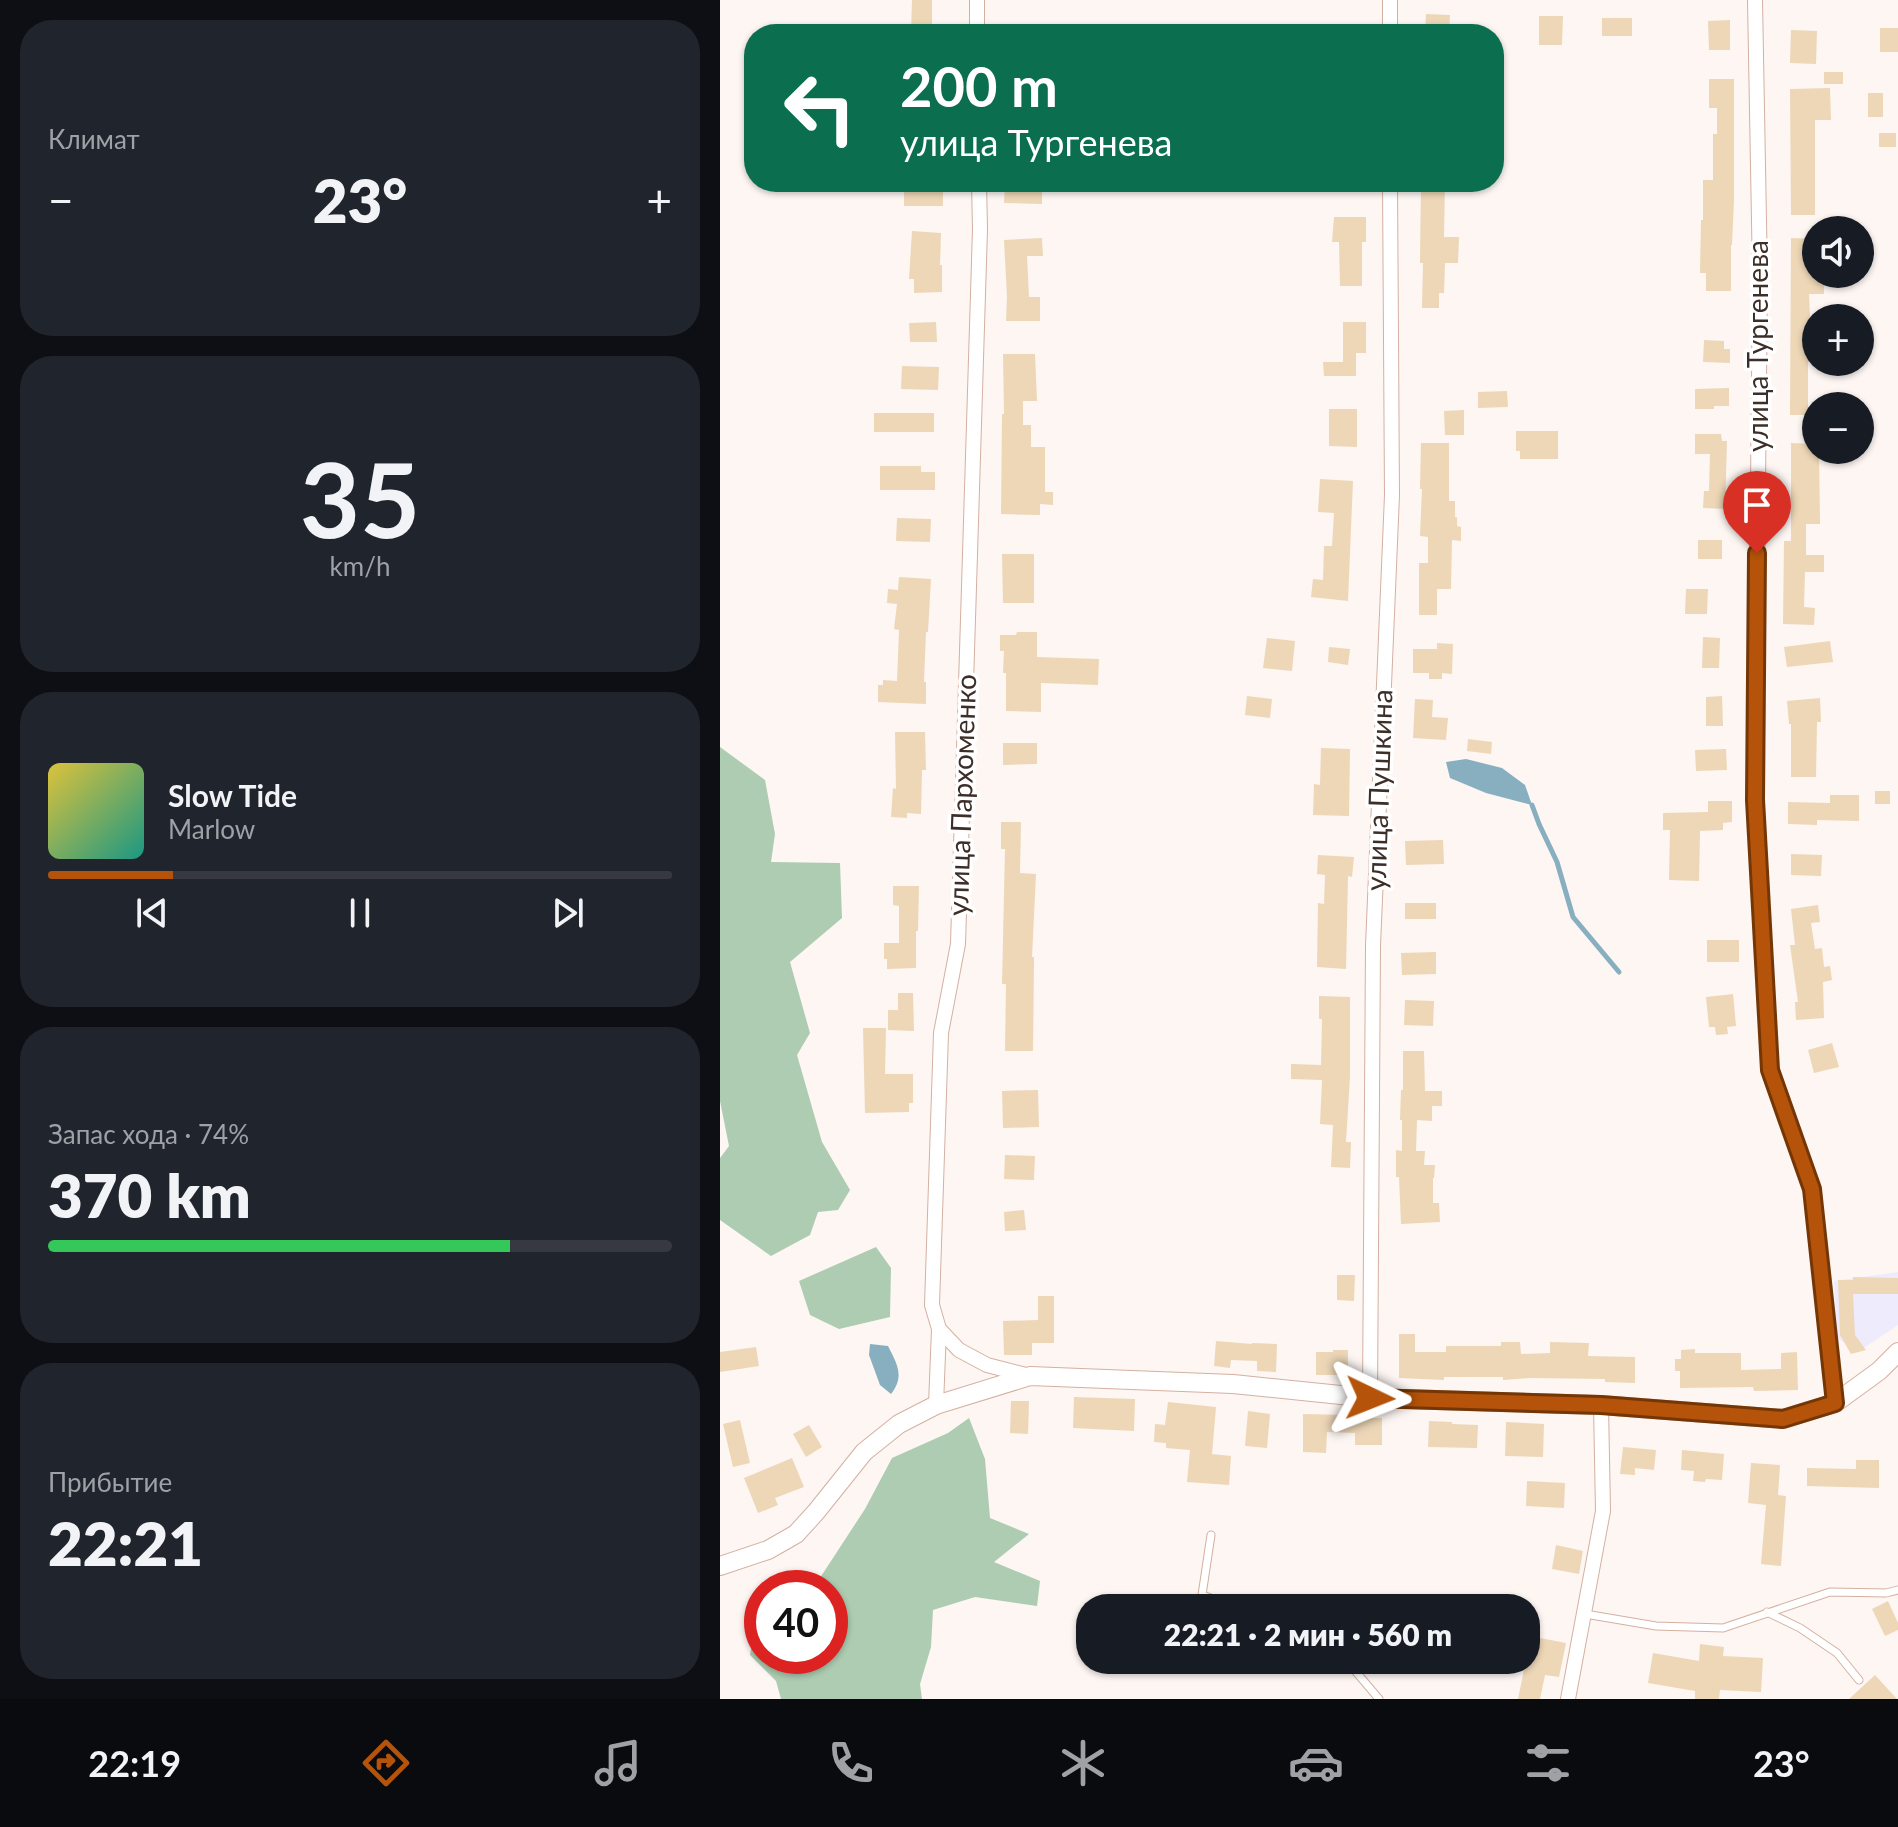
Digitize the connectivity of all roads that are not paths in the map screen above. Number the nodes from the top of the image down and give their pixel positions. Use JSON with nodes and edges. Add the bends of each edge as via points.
{"nodes":[{"id":1,"x":977,"y":0,"type":"edge"},
{"id":2,"x":1390,"y":0,"type":"edge"},
{"id":3,"x":1755,"y":0,"type":"edge"},
{"id":4,"x":977,"y":24,"type":"edge"},
{"id":5,"x":1390,"y":24,"type":"edge"},
{"id":6,"x":979,"y":192,"type":"edge"},
{"id":7,"x":1390,"y":192,"type":"edge"},
{"id":8,"x":939,"y":1329,"type":"junction"},
{"id":9,"x":1898,"y":1352,"type":"edge"},
{"id":10,"x":1030,"y":1376,"type":"junction"},
{"id":11,"x":1370,"y":1398,"type":"junction"},
{"id":12,"x":1835,"y":1403,"type":"junction"},
{"id":13,"x":936,"y":1405,"type":"junction"},
{"id":14,"x":1601,"y":1405,"type":"junction"},
{"id":15,"x":1211,"y":1535,"type":"dead end"},
{"id":16,"x":720,"y":1566,"type":"edge"},
{"id":17,"x":1898,"y":1590,"type":"edge"},
{"id":18,"x":1202,"y":1594,"type":"edge"},
{"id":19,"x":1767,"y":1612,"type":"junction"},
{"id":20,"x":1585,"y":1614,"type":"junction"},
{"id":21,"x":1358,"y":1674,"type":"edge"},
{"id":22,"x":1859,"y":1680,"type":"dead end"},
{"id":23,"x":1379,"y":1699,"type":"edge"},
{"id":24,"x":1568,"y":1699,"type":"edge"}],
"edges":[{"from":1,"to":4,"type":"street"},
{"from":2,"to":5,"type":"street"},
{"from":3,"to":12,"type":"street","name":"улица Тургенева","via":[[1760,276],[1755,800],[1769,1054],[1812,1189]]},
{"from":6,"to":8,"type":"street","name":"улица Пархоменко","via":[[958,944],[941,1033],[932,1305]]},
{"from":7,"to":11,"type":"street","name":"улица Пушкина","via":[[1392,495],[1373,946]]},
{"from":8,"to":10,"type":"street","via":[[973,1358]]},
{"from":8,"to":13,"type":"street","name":"улица Пархоменко"},
{"from":9,"to":12,"type":"street"},
{"from":10,"to":11,"type":"street","via":[[1233,1384]]},
{"from":10,"to":13,"type":"street"},
{"from":11,"to":14,"type":"street"},
{"from":12,"to":14,"type":"street","via":[[1783,1419]]},
{"from":13,"to":16,"type":"street","via":[[899,1424],[864,1452],[796,1534]]},
{"from":14,"to":20,"type":"street","via":[[1603,1511]]},
{"from":15,"to":18,"type":"lane"},
{"from":17,"to":19,"type":"lane","via":[[1830,1592]]},
{"from":19,"to":20,"type":"lane","via":[[1723,1628],[1656,1626]]},
{"from":19,"to":22,"type":"lane","via":[[1837,1653]]},
{"from":20,"to":24,"type":"street"},
{"from":21,"to":23,"type":"lane"}]}
